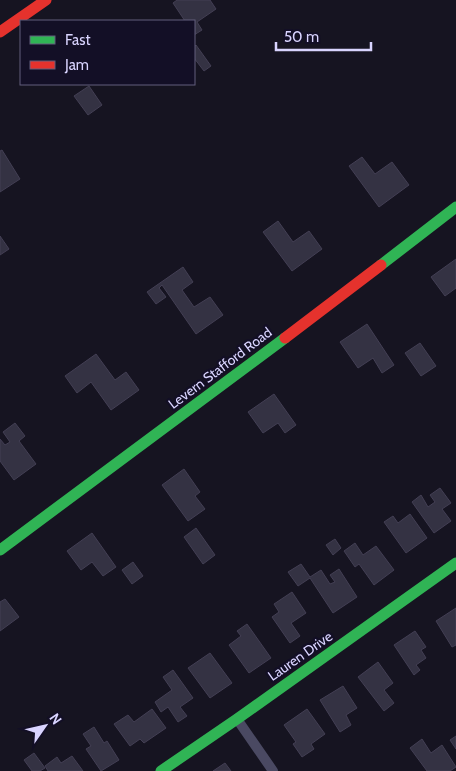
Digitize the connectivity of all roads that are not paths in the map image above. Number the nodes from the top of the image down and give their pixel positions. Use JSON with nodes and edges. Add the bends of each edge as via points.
{"nodes":[{"id":1,"x":46,"y":0,"type":"edge"},
{"id":2,"x":0,"y":32,"type":"edge"},
{"id":3,"x":456,"y":207,"type":"edge"},
{"id":4,"x":0,"y":550,"type":"edge"},
{"id":5,"x":456,"y":563,"type":"edge"},
{"id":6,"x":237,"y":719,"type":"junction"},
{"id":7,"x":160,"y":771,"type":"edge"},
{"id":8,"x":273,"y":771,"type":"edge"}],
"edges":[{"from":1,"to":2,"type":"street"},
{"from":3,"to":4,"type":"street","name":"Levern Stafford Road"},
{"from":5,"to":6,"type":"street","name":"Lauren Drive"},
{"from":6,"to":7,"type":"street","name":"Lauren Drive"},
{"from":6,"to":8,"type":"street"}]}
